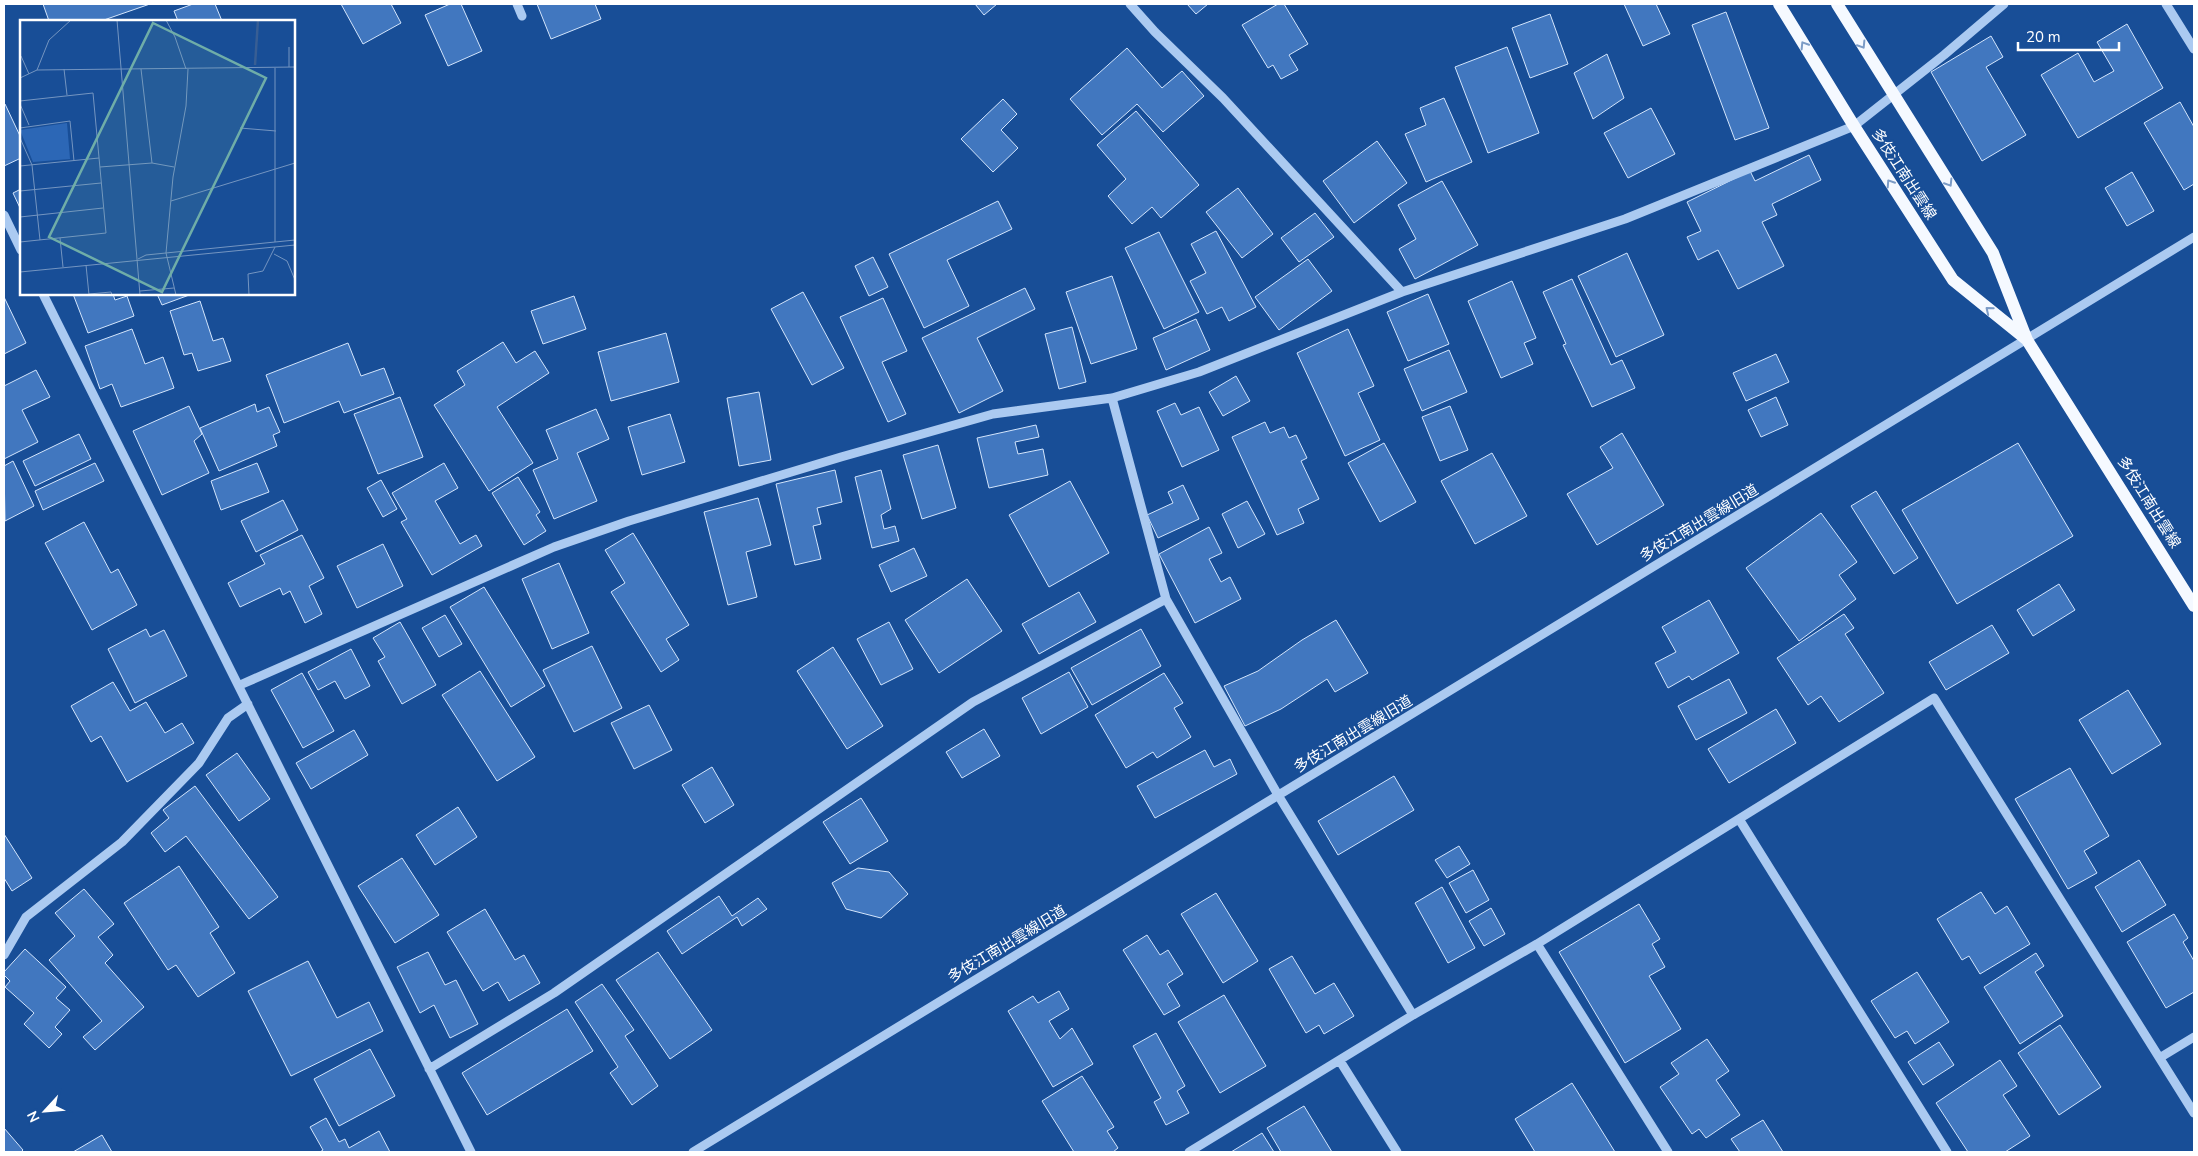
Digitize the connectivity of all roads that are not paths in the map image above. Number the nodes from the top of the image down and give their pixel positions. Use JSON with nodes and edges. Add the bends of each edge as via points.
{"nodes":[{"id":1,"x":517,"y":4,"type":"edge"},
{"id":2,"x":1130,"y":4,"type":"edge"},
{"id":3,"x":1779,"y":4,"type":"edge"},
{"id":4,"x":1836,"y":4,"type":"edge"},
{"id":5,"x":2004,"y":4,"type":"edge"},
{"id":6,"x":2168,"y":4,"type":"edge"},
{"id":7,"x":522,"y":16,"type":"dead end"},
{"id":8,"x":2194,"y":49,"type":"edge"},
{"id":9,"x":1893,"y":96,"type":"junction"},
{"id":10,"x":1854,"y":126,"type":"junction"},
{"id":11,"x":4,"y":214,"type":"edge"},
{"id":12,"x":2194,"y":237,"type":"edge"},
{"id":13,"x":20,"y":248,"type":"edge"},
{"id":14,"x":1402,"y":292,"type":"junction"},
{"id":15,"x":44,"y":295,"type":"edge"},
{"id":16,"x":2028,"y":340,"type":"junction"},
{"id":17,"x":1112,"y":398,"type":"junction"},
{"id":18,"x":1166,"y":599,"type":"junction"},
{"id":19,"x":2194,"y":606,"type":"edge"},
{"id":20,"x":240,"y":685,"type":"junction"},
{"id":21,"x":248,"y":704,"type":"junction"},
{"id":22,"x":1278,"y":795,"type":"junction"},
{"id":23,"x":1740,"y":820,"type":"junction"},
{"id":24,"x":1537,"y":944,"type":"junction"},
{"id":25,"x":4,"y":955,"type":"edge"},
{"id":26,"x":1413,"y":1015,"type":"junction"},
{"id":27,"x":2194,"y":1037,"type":"edge"},
{"id":28,"x":2161,"y":1057,"type":"junction"},
{"id":29,"x":1340,"y":1061,"type":"junction"},
{"id":30,"x":429,"y":1069,"type":"junction"},
{"id":31,"x":2194,"y":1114,"type":"edge"},
{"id":32,"x":471,"y":1152,"type":"edge"},
{"id":33,"x":693,"y":1152,"type":"edge"},
{"id":34,"x":1189,"y":1152,"type":"edge"},
{"id":35,"x":1397,"y":1152,"type":"edge"},
{"id":36,"x":1668,"y":1152,"type":"edge"},
{"id":37,"x":1947,"y":1152,"type":"edge"}],
"edges":[{"from":1,"to":7,"type":"street"},
{"from":2,"to":14,"type":"street","via":[[1230,105]]},
{"from":10,"to":3,"type":"main road","name":"多伎江南出雲線","one_way":true},
{"from":4,"to":9,"type":"main road","name":"多伎江南出雲線","one_way":true},
{"from":5,"to":9,"type":"street"},
{"from":6,"to":8,"type":"street"},
{"from":9,"to":10,"type":"street"},
{"from":9,"to":16,"type":"main road","name":"多伎江南出雲線","one_way":true,"via":[[1993,253]]},
{"from":10,"to":14,"type":"street","via":[[1625,219]]},
{"from":16,"to":10,"type":"main road","name":"多伎江南出雲線","one_way":true,"via":[[1953,280]]},
{"from":11,"to":13,"type":"street"},
{"from":12,"to":16,"type":"street","name":"多伎江南出雲線旧道"},
{"from":14,"to":17,"type":"street","via":[[1199,372]]},
{"from":15,"to":20,"type":"street"},
{"from":16,"to":19,"type":"main road","name":"多伎江南出雲線"},
{"from":16,"to":22,"type":"street","name":"多伎江南出雲線旧道"},
{"from":17,"to":18,"type":"street"},
{"from":17,"to":20,"type":"street","via":[[993,414],[629,521],[554,547]]},
{"from":18,"to":22,"type":"street"},
{"from":18,"to":30,"type":"street","via":[[973,702],[554,993]]},
{"from":20,"to":21,"type":"street"},
{"from":21,"to":25,"type":"street","via":[[228,718],[199,762],[122,842],[26,917]]},
{"from":21,"to":30,"type":"street"},
{"from":22,"to":26,"type":"street"},
{"from":22,"to":33,"type":"street","name":"多伎江南出雲線旧道"},
{"from":23,"to":24,"type":"street"},
{"from":23,"to":28,"type":"street","via":[[1934,698]]},
{"from":23,"to":37,"type":"street"},
{"from":24,"to":26,"type":"street"},
{"from":24,"to":36,"type":"street"},
{"from":26,"to":29,"type":"street"},
{"from":27,"to":28,"type":"street"},
{"from":28,"to":31,"type":"street"},
{"from":29,"to":34,"type":"street"},
{"from":29,"to":35,"type":"street"},
{"from":30,"to":32,"type":"street"}]}
